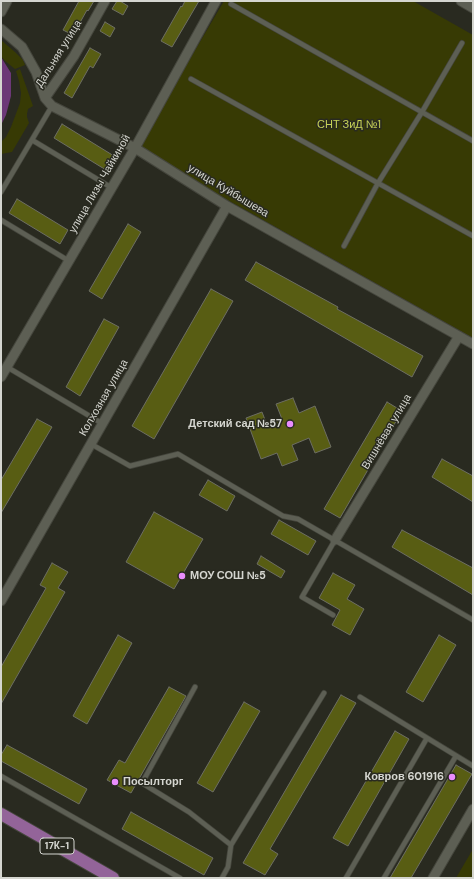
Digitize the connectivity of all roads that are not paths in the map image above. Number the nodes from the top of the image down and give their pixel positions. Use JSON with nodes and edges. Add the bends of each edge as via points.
{"nodes":[{"id":1,"x":7,"y":1,"type":"edge"},
{"id":2,"x":105,"y":1,"type":"edge"},
{"id":3,"x":216,"y":1,"type":"edge"},
{"id":4,"x":461,"y":1,"type":"edge"},
{"id":5,"x":231,"y":4,"type":"dead end"},
{"id":6,"x":473,"y":8,"type":"edge"},
{"id":7,"x":1,"y":12,"type":"edge"},
{"id":8,"x":1,"y":29,"type":"edge"},
{"id":9,"x":462,"y":43,"type":"dead end"},
{"id":10,"x":191,"y":78,"type":"dead end"},
{"id":11,"x":45,"y":98,"type":"junction"},
{"id":12,"x":52,"y":106,"type":"junction"},
{"id":13,"x":422,"y":112,"type":"junction"},
{"id":14,"x":32,"y":140,"type":"junction"},
{"id":15,"x":473,"y":141,"type":"edge"},
{"id":16,"x":134,"y":148,"type":"junction"},
{"id":17,"x":378,"y":183,"type":"junction"},
{"id":18,"x":112,"y":188,"type":"junction"},
{"id":19,"x":1,"y":192,"type":"edge"},
{"id":20,"x":227,"y":206,"type":"junction"},
{"id":21,"x":1,"y":220,"type":"edge"},
{"id":22,"x":473,"y":236,"type":"edge"},
{"id":23,"x":344,"y":246,"type":"dead end"},
{"id":24,"x":69,"y":261,"type":"junction"},
{"id":25,"x":459,"y":336,"type":"junction"},
{"id":26,"x":473,"y":344,"type":"edge"},
{"id":27,"x":7,"y":367,"type":"junction"},
{"id":28,"x":1,"y":377,"type":"edge"},
{"id":29,"x":103,"y":424,"type":"junction"},
{"id":30,"x":91,"y":444,"type":"junction"},
{"id":31,"x":335,"y":540,"type":"junction"},
{"id":32,"x":1,"y":601,"type":"edge"},
{"id":33,"x":332,"y":615,"type":"dead end"},
{"id":34,"x":473,"y":620,"type":"edge"},
{"id":35,"x":195,"y":687,"type":"dead end"},
{"id":36,"x":324,"y":693,"type":"dead end"},
{"id":37,"x":360,"y":696,"type":"dead end"},
{"id":38,"x":427,"y":738,"type":"junction"},
{"id":39,"x":456,"y":756,"type":"junction"},
{"id":40,"x":473,"y":766,"type":"edge"},
{"id":41,"x":1,"y":776,"type":"edge"},
{"id":42,"x":473,"y":809,"type":"edge"},
{"id":43,"x":1,"y":814,"type":"edge"},
{"id":44,"x":231,"y":845,"type":"junction"},
{"id":45,"x":113,"y":878,"type":"edge"},
{"id":46,"x":180,"y":878,"type":"edge"},
{"id":47,"x":222,"y":878,"type":"edge"},
{"id":48,"x":346,"y":878,"type":"edge"},
{"id":49,"x":384,"y":878,"type":"edge"},
{"id":50,"x":433,"y":878,"type":"edge"}],
"edges":[{"from":1,"to":7,"type":"street"},
{"from":2,"to":11,"type":"street","name":"Дальняя улица","via":[[74,56]]},
{"from":3,"to":16,"type":"street","name":"улица Лизы Чайкиной"},
{"from":4,"to":6,"type":"street"},
{"from":5,"to":13,"type":"lane"},
{"from":8,"to":11,"type":"street","name":"улица Куйбышева","via":[[22,47],[36,72]]},
{"from":9,"to":13,"type":"lane"},
{"from":10,"to":17,"type":"lane"},
{"from":11,"to":12,"type":"street","name":"улица Куйбышева"},
{"from":12,"to":14,"type":"lane"},
{"from":12,"to":16,"type":"street","name":"улица Куйбышева"},
{"from":13,"to":15,"type":"lane"},
{"from":13,"to":17,"type":"lane"},
{"from":14,"to":18,"type":"lane"},
{"from":14,"to":19,"type":"lane"},
{"from":16,"to":18,"type":"street","name":"улица Лизы Чайкиной"},
{"from":16,"to":20,"type":"street","name":"улица Куйбышева"},
{"from":17,"to":22,"type":"lane"},
{"from":17,"to":23,"type":"lane"},
{"from":18,"to":24,"type":"street","name":"улица Лизы Чайкиной"},
{"from":20,"to":25,"type":"street","name":"улица Куйбышева"},
{"from":20,"to":29,"type":"street","name":"Колхозная улица"},
{"from":21,"to":24,"type":"lane"},
{"from":24,"to":27,"type":"street","name":"улица Лизы Чайкиной"},
{"from":25,"to":26,"type":"street","name":"улица Куйбышева"},
{"from":25,"to":31,"type":"street","name":"Вишнёвая улица"},
{"from":27,"to":28,"type":"street","name":"улица Лизы Чайкиной"},
{"from":27,"to":29,"type":"lane"},
{"from":29,"to":30,"type":"street","name":"Колхозная улица"},
{"from":30,"to":31,"type":"lane","via":[[130,466],[178,454],[283,516],[298,519]]},
{"from":30,"to":32,"type":"street","name":"Колхозная улица"},
{"from":31,"to":33,"type":"lane","via":[[302,598]]},
{"from":31,"to":34,"type":"lane"},
{"from":35,"to":44,"type":"lane","via":[[142,783],[189,812]]},
{"from":36,"to":44,"type":"lane"},
{"from":37,"to":38,"type":"lane"},
{"from":38,"to":39,"type":"lane"},
{"from":38,"to":48,"type":"lane"},
{"from":39,"to":40,"type":"lane"},
{"from":39,"to":49,"type":"lane"},
{"from":41,"to":46,"type":"lane"},
{"from":42,"to":50,"type":"street"},
{"from":43,"to":45,"type":"main road","number":"17К-1"},
{"from":44,"to":47,"type":"lane","via":[[228,867]]}]}
